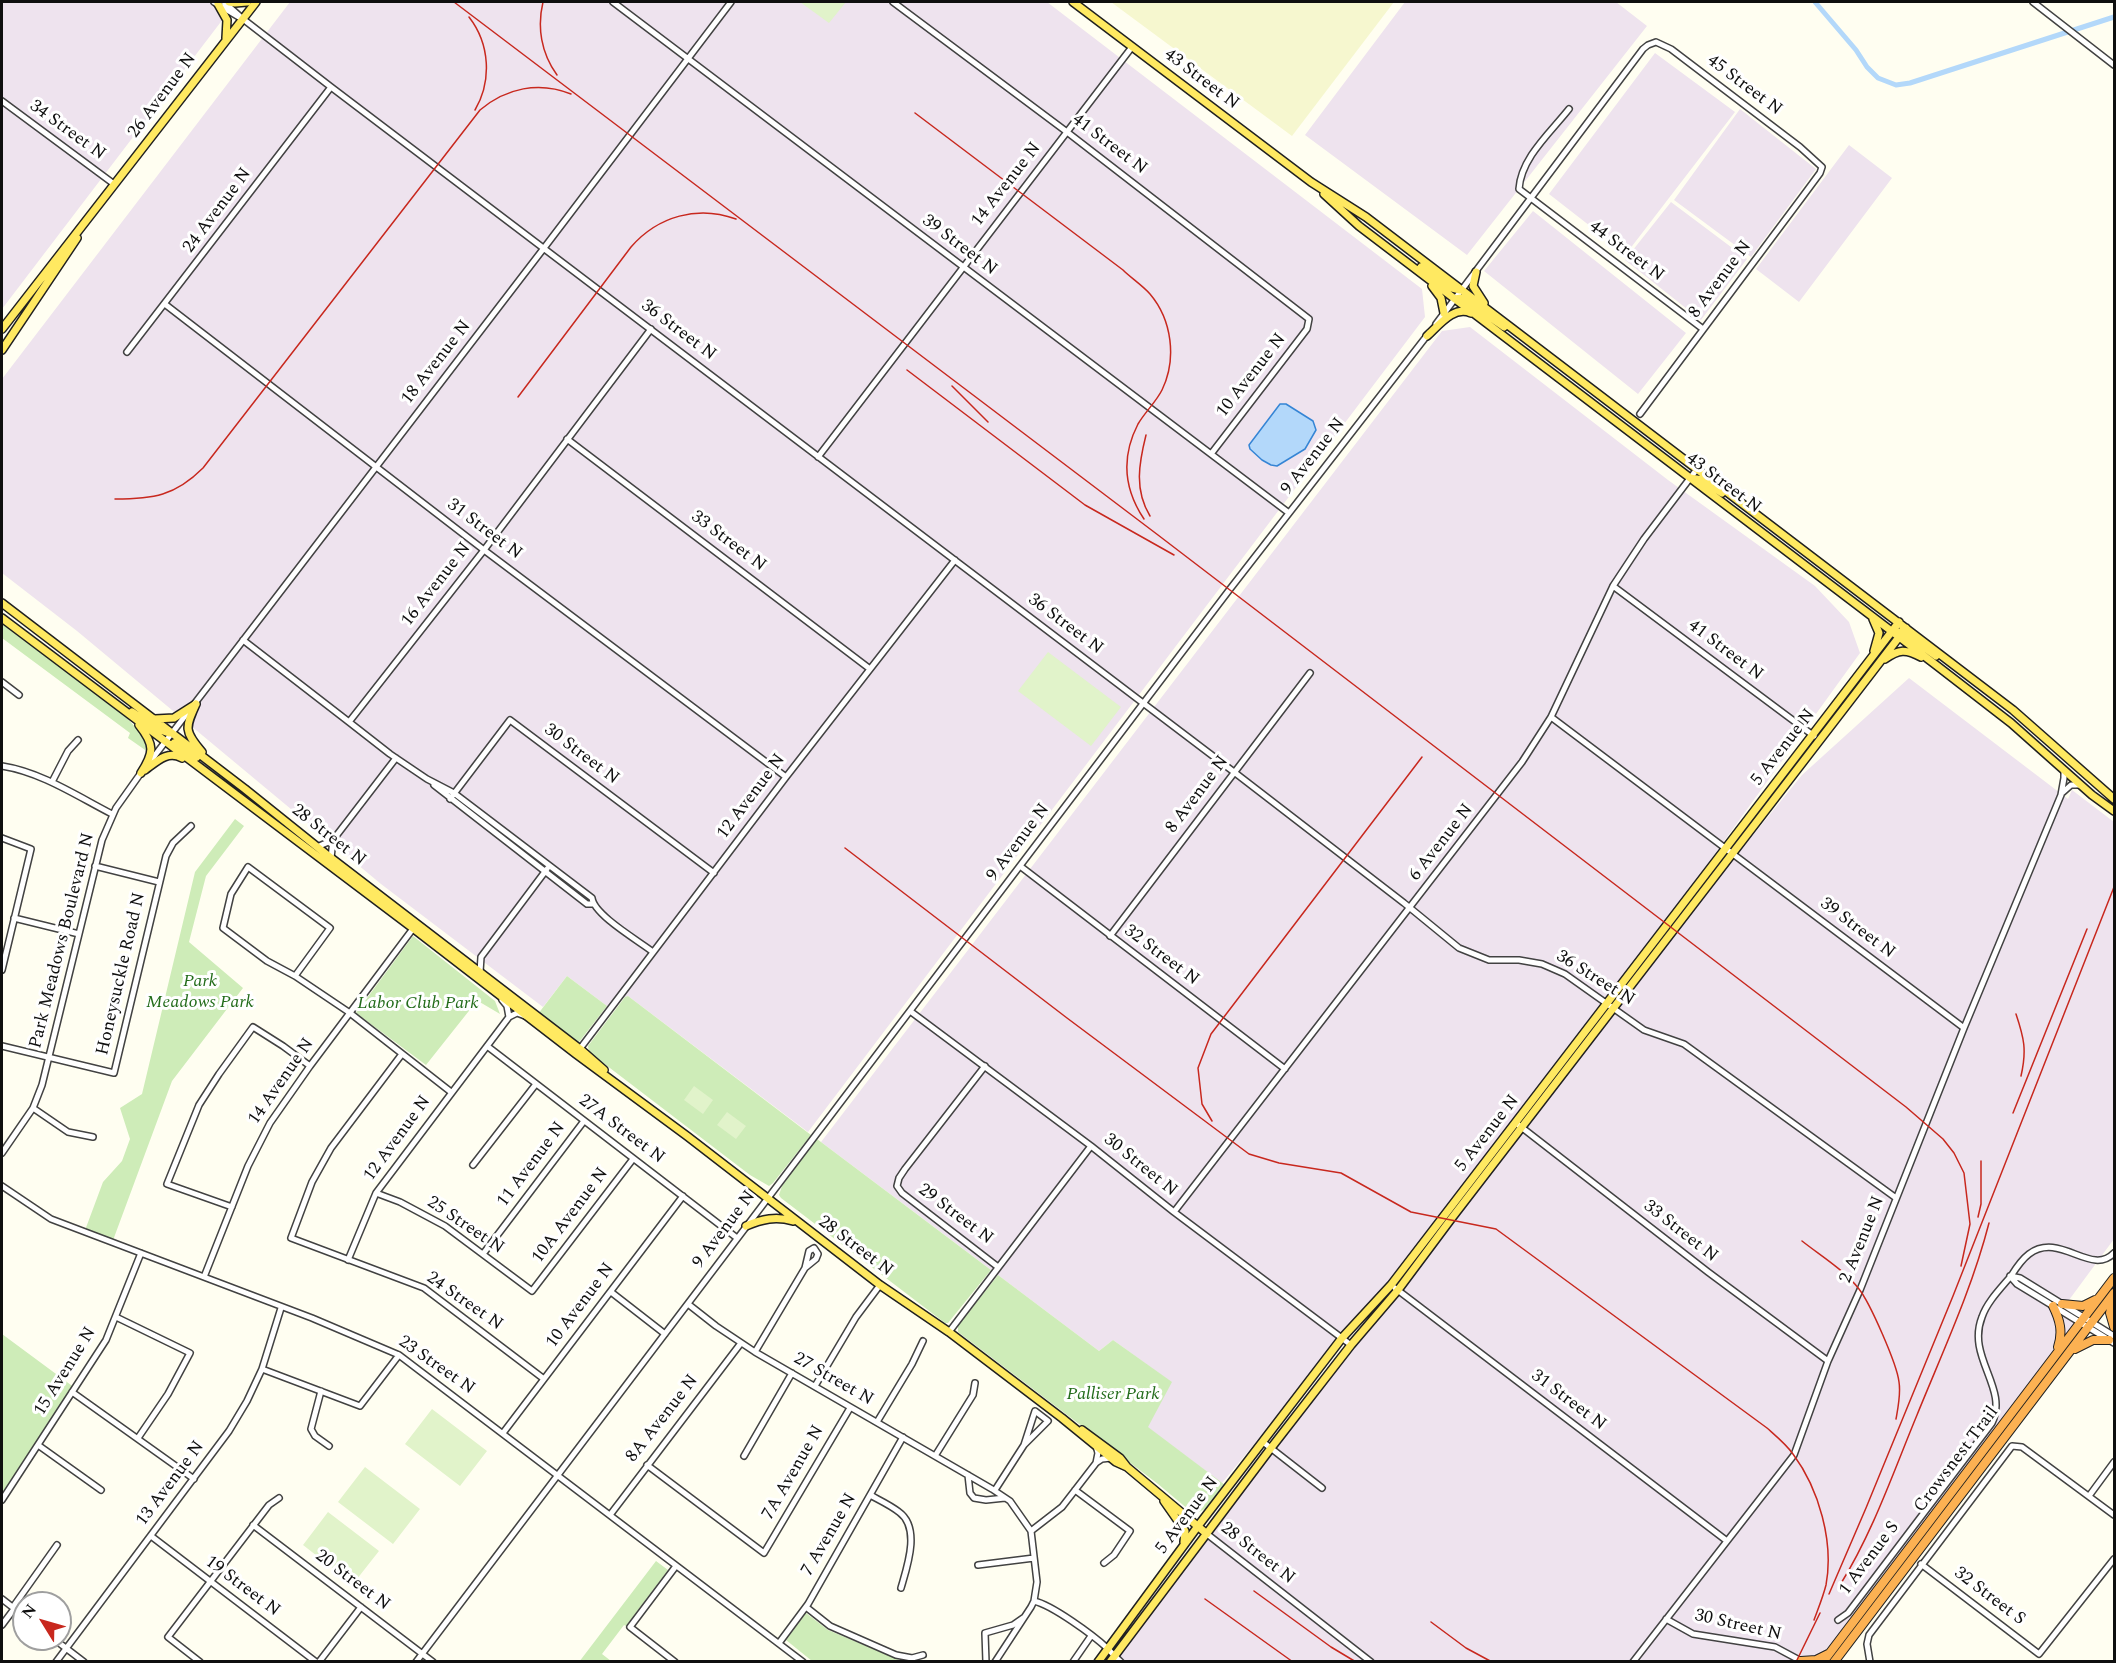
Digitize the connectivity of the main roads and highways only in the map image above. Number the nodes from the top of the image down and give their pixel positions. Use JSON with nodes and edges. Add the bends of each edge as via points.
{"nodes":[{"id":1,"x":219,"y":2,"type":"edge"},
{"id":2,"x":229,"y":2,"type":"edge"},
{"id":3,"x":247,"y":2,"type":"edge"},
{"id":4,"x":256,"y":2,"type":"edge"},
{"id":5,"x":1073,"y":2,"type":"edge"},
{"id":6,"x":226,"y":38,"type":"junction"},
{"id":7,"x":1311,"y":182,"type":"junction"},
{"id":8,"x":94,"y":210,"type":"junction"},
{"id":9,"x":1389,"y":248,"type":"junction"},
{"id":10,"x":1476,"y":272,"type":"road end"},
{"id":11,"x":1423,"y":275,"type":"junction"},
{"id":12,"x":1462,"y":290,"type":"junction"},
{"id":13,"x":1455,"y":299,"type":"junction"},
{"id":14,"x":1492,"y":312,"type":"junction"},
{"id":15,"x":1444,"y":313,"type":"road end"},
{"id":16,"x":1478,"y":316,"type":"junction"},
{"id":17,"x":2,"y":328,"type":"edge"},
{"id":18,"x":1427,"y":336,"type":"road end"},
{"id":19,"x":1536,"y":345,"type":"junction"},
{"id":20,"x":2,"y":350,"type":"edge"},
{"id":21,"x":1690,"y":478,"type":"junction"},
{"id":22,"x":1764,"y":520,"type":"junction"},
{"id":23,"x":2,"y":603,"type":"edge"},
{"id":24,"x":1869,"y":614,"type":"junction"},
{"id":25,"x":2,"y":618,"type":"edge"},
{"id":26,"x":1900,"y":630,"type":"junction"},
{"id":27,"x":1878,"y":664,"type":"junction"},
{"id":28,"x":1936,"y":664,"type":"junction"},
{"id":29,"x":1866,"y":666,"type":"junction"},
{"id":30,"x":99,"y":693,"type":"junction"},
{"id":31,"x":132,"y":717,"type":"junction"},
{"id":32,"x":152,"y":718,"type":"junction"},
{"id":33,"x":172,"y":734,"type":"junction"},
{"id":34,"x":1816,"y":737,"type":"junction"},
{"id":35,"x":165,"y":741,"type":"junction"},
{"id":36,"x":210,"y":762,"type":"junction"},
{"id":37,"x":197,"y":765,"type":"junction"},
{"id":38,"x":245,"y":789,"type":"junction"},
{"id":39,"x":2115,"y":799,"type":"edge"},
{"id":40,"x":2115,"y":811,"type":"edge"},
{"id":41,"x":416,"y":926,"type":"junction"},
{"id":42,"x":578,"y":1051,"type":"junction"},
{"id":43,"x":1518,"y":1125,"type":"junction"},
{"id":44,"x":799,"y":1223,"type":"junction"},
{"id":45,"x":746,"y":1226,"type":"road end"},
{"id":46,"x":2115,"y":1278,"type":"edge"},
{"id":47,"x":2103,"y":1293,"type":"junction"},
{"id":48,"x":2115,"y":1295,"type":"edge"},
{"id":49,"x":2062,"y":1304,"type":"road end"},
{"id":50,"x":2053,"y":1306,"type":"road end"},
{"id":51,"x":2115,"y":1327,"type":"edge"},
{"id":52,"x":2113,"y":1340,"type":"edge"},
{"id":53,"x":2069,"y":1354,"type":"junction"},
{"id":54,"x":2050,"y":1362,"type":"junction"},
{"id":55,"x":1062,"y":1418,"type":"junction"},
{"id":56,"x":1127,"y":1467,"type":"junction"},
{"id":57,"x":1153,"y":1487,"type":"junction"},
{"id":58,"x":1198,"y":1526,"type":"junction"},
{"id":59,"x":1207,"y":1534,"type":"junction"},
{"id":60,"x":1182,"y":1548,"type":"junction"},
{"id":61,"x":1851,"y":1640,"type":"junction"},
{"id":62,"x":1829,"y":1654,"type":"junction"},
{"id":63,"x":1112,"y":1659,"type":"edge"},
{"id":64,"x":1802,"y":1661,"type":"edge"},
{"id":65,"x":1098,"y":1662,"type":"edge"},
{"id":66,"x":1823,"y":1662,"type":"edge"},
{"id":67,"x":1834,"y":1662,"type":"edge"},
{"id":68,"x":1841,"y":1662,"type":"edge"}],
"edges":[{"from":1,"to":6,"type":"main road","via":[[227,20]]},
{"from":2,"to":3,"type":"main road"},
{"from":4,"to":6,"type":"main road","name":"26 Avenue N"},
{"from":5,"to":7,"type":"main road","name":"43 Street N"},
{"from":6,"to":8,"type":"main road","name":"26 Avenue N"},
{"from":7,"to":9,"type":"main road","name":"43 Street N"},
{"from":7,"to":12,"type":"main road","name":"43 Street N","via":[[1366,217]]},
{"from":8,"to":17,"type":"main road","name":"26 Avenue N"},
{"from":8,"to":20,"type":"main road","name":"26 Avenue N"},
{"from":9,"to":11,"type":"main road","name":"43 Street N"},
{"from":9,"to":12,"type":"main road","via":[[1452,288]]},
{"from":10,"to":14,"type":"main road","via":[[1474,289]]},
{"from":11,"to":13,"type":"main road","name":"43 Street N"},
{"from":11,"to":15,"type":"main road","via":[[1440,294]]},
{"from":12,"to":14,"type":"main road","name":"43 Street N"},
{"from":13,"to":16,"type":"main road","name":"43 Street N"},
{"from":13,"to":19,"type":"main road","via":[[1467,301]]},
{"from":14,"to":19,"type":"main road","name":"43 Street N"},
{"from":16,"to":18,"type":"main road","via":[[1455,311]]},
{"from":16,"to":21,"type":"main road","name":"43 Street N"},
{"from":19,"to":22,"type":"main road","name":"43 Street N"},
{"from":21,"to":22,"type":"main road","via":[[1703,480]]},
{"from":21,"to":24,"type":"main road","name":"43 Street N"},
{"from":22,"to":26,"type":"main road","name":"43 Street N"},
{"from":23,"to":32,"type":"main road","name":"28 Street N"},
{"from":24,"to":26,"type":"main road","name":"43 Street N"},
{"from":24,"to":29,"type":"main road","via":[[1879,633],[1878,644]]},
{"from":25,"to":30,"type":"main road","name":"28 Street N"},
{"from":26,"to":27,"type":"main road","name":"5 Avenue N"},
{"from":26,"to":28,"type":"main road","name":"43 Street N"},
{"from":26,"to":29,"type":"main road","name":"5 Avenue N"},
{"from":26,"to":39,"type":"main road","name":"43 Street N","via":[[2036,729]]},
{"from":27,"to":28,"type":"main road","via":[[1901,650]]},
{"from":27,"to":34,"type":"main road","name":"5 Avenue N"},
{"from":28,"to":40,"type":"main road","name":"43 Street N"},
{"from":29,"to":34,"type":"main road","name":"5 Avenue N"},
{"from":30,"to":31,"type":"main road","name":"28 Street N"},
{"from":30,"to":33,"type":"main road"},
{"from":31,"to":35,"type":"main road","name":"28 Street N"},
{"from":31,"to":37,"type":"main road","via":[[151,743],[151,753],[141,774],[169,755]]},
{"from":32,"to":33,"type":"main road","name":"28 Street N"},
{"from":32,"to":36,"type":"main road","via":[[174,718],[196,704],[188,732]]},
{"from":33,"to":36,"type":"main road","name":"28 Street N"},
{"from":34,"to":43,"type":"main road","name":"5 Avenue N"},
{"from":35,"to":37,"type":"main road","name":"28 Street N"},
{"from":35,"to":38,"type":"main road","via":[[173,742]]},
{"from":36,"to":38,"type":"main road","name":"28 Street N"},
{"from":37,"to":41,"type":"main road","name":"28 Street N"},
{"from":38,"to":41,"type":"main road","name":"28 Street N"},
{"from":41,"to":42,"type":"main road","name":"28 Street N"},
{"from":41,"to":42,"type":"main road","name":"28 Street N","via":[[498,995]]},
{"from":42,"to":44,"type":"main road","name":"28 Street N"},
{"from":43,"to":58,"type":"main road","name":"5 Avenue N","via":[[1391,1285],[1342,1338]]},
{"from":43,"to":59,"type":"main road","name":"5 Avenue N","via":[[1398,1290],[1351,1345]]},
{"from":44,"to":45,"type":"main road","via":[[776,1218]]},
{"from":44,"to":55,"type":"main road","name":"28 Street N"},
{"from":46,"to":47,"type":"highway","name":"Crowsnest Trail"},
{"from":47,"to":49,"type":"highway","via":[[2083,1306]]},
{"from":47,"to":54,"type":"highway","name":"Crowsnest Trail"},
{"from":48,"to":51,"type":"highway","via":[[2110,1312]]},
{"from":48,"to":53,"type":"highway","name":"Crowsnest Trail"},
{"from":50,"to":54,"type":"highway","via":[[2061,1338]]},
{"from":52,"to":53,"type":"highway","via":[[2092,1340]]},
{"from":53,"to":61,"type":"highway","name":"Crowsnest Trail"},
{"from":54,"to":62,"type":"highway","name":"Crowsnest Trail"},
{"from":55,"to":56,"type":"main road","name":"28 Street N"},
{"from":55,"to":56,"type":"main road","name":"28 Street N","via":[[1092,1436]]},
{"from":56,"to":57,"type":"main road","name":"28 Street N"},
{"from":57,"to":58,"type":"main road","name":"28 Street N"},
{"from":57,"to":60,"type":"main road","via":[[1185,1531]]},
{"from":58,"to":59,"type":"main road","name":"28 Street N"},
{"from":58,"to":60,"type":"main road","name":"5 Avenue N"},
{"from":59,"to":63,"type":"main road","name":"5 Avenue N"},
{"from":60,"to":65,"type":"main road","name":"5 Avenue N"},
{"from":61,"to":67,"type":"highway","name":"Crowsnest Trail"},
{"from":61,"to":68,"type":"highway"},
{"from":62,"to":64,"type":"highway"},
{"from":62,"to":66,"type":"highway","name":"Crowsnest Trail"}]}
